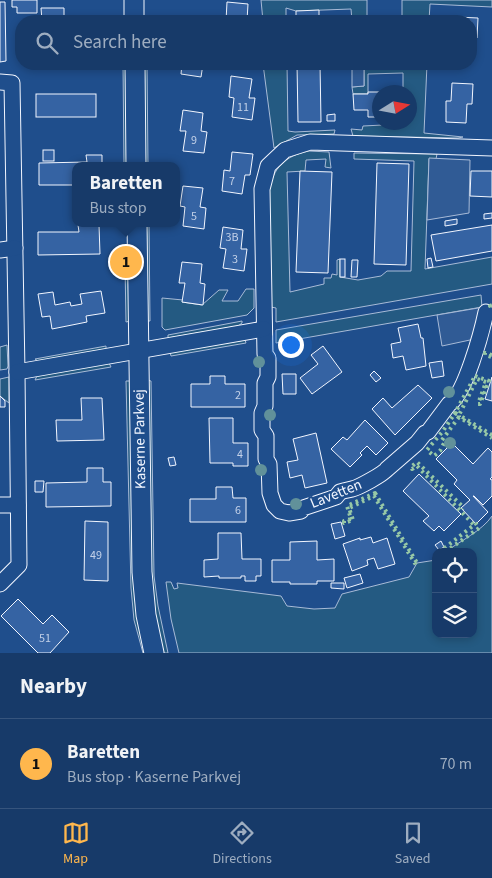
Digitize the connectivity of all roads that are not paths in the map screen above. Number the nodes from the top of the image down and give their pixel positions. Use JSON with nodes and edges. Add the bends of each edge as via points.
{"nodes":[{"id":1,"x":134,"y":0,"type":"edge"},
{"id":2,"x":134,"y":15,"type":"edge"},
{"id":3,"x":135,"y":70,"type":"edge"},
{"id":4,"x":0,"y":82,"type":"edge"},
{"id":5,"x":492,"y":148,"type":"edge"},
{"id":6,"x":136,"y":162,"type":"edge"},
{"id":7,"x":137,"y":227,"type":"edge"},
{"id":8,"x":8,"y":249,"type":"edge"},
{"id":9,"x":486,"y":312,"type":"dead end"},
{"id":10,"x":264,"y":329,"type":"junction"},
{"id":11,"x":139,"y":351,"type":"junction"},
{"id":12,"x":18,"y":372,"type":"junction"},
{"id":13,"x":0,"y":505,"type":"edge"},
{"id":14,"x":18,"y":505,"type":"junction"},
{"id":15,"x":0,"y":584,"type":"edge"},
{"id":16,"x":154,"y":653,"type":"edge"}],
"edges":[{"from":1,"to":2,"type":"street"},
{"from":3,"to":6,"type":"street"},
{"from":4,"to":8,"type":"street","via":[[12,83]]},
{"from":5,"to":10,"type":"street","name":"Lavetten","via":[[310,142],[286,150],[268,166],[262,189]]},
{"from":7,"to":11,"type":"street","name":"Kaserne Parkvej"},
{"from":8,"to":12,"type":"street"},
{"from":9,"to":10,"type":"street","name":"Lavetten","via":[[462,386],[428,432],[381,475],[352,490],[340,492],[336,497],[289,513],[274,505],[270,493],[266,436],[262,430],[268,377]]},
{"from":10,"to":11,"type":"street"},
{"from":11,"to":12,"type":"street"},
{"from":11,"to":16,"type":"street","name":"Kaserne Parkvej","via":[[142,572]]},
{"from":12,"to":14,"type":"street"},
{"from":13,"to":14,"type":"street"},
{"from":14,"to":15,"type":"street","via":[[19,565]]}]}
